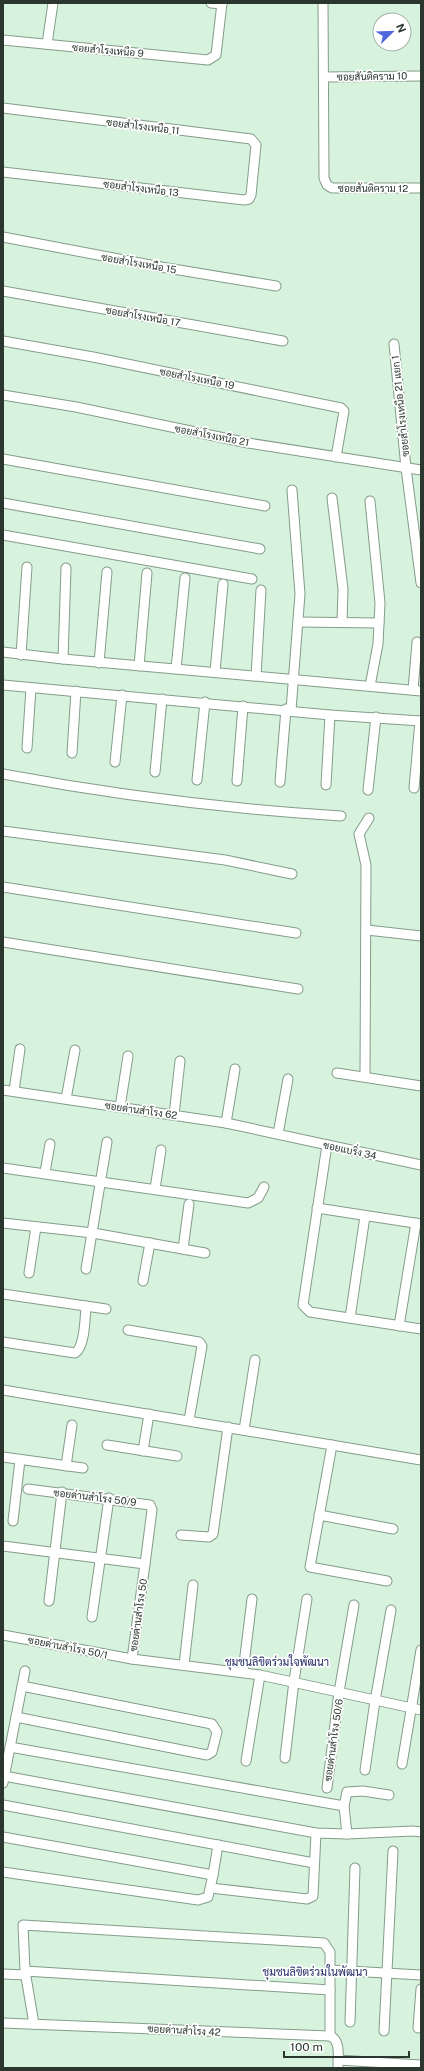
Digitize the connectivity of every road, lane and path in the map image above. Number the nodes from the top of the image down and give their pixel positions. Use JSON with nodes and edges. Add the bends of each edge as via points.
{"nodes":[{"id":1,"x":53,"y":3,"type":"edge"},
{"id":2,"x":211,"y":3,"type":"edge"},
{"id":3,"x":323,"y":3,"type":"edge"},
{"id":4,"x":222,"y":4,"type":"edge"},
{"id":5,"x":3,"y":40,"type":"edge"},
{"id":6,"x":47,"y":44,"type":"junction"},
{"id":7,"x":421,"y":76,"type":"edge"},
{"id":8,"x":324,"y":77,"type":"junction"},
{"id":9,"x":3,"y":108,"type":"edge"},
{"id":10,"x":254,"y":170,"type":"joint"},
{"id":11,"x":3,"y":172,"type":"edge"},
{"id":12,"x":421,"y":188,"type":"edge"},
{"id":13,"x":3,"y":237,"type":"edge"},
{"id":14,"x":276,"y":286,"type":"dead end"},
{"id":15,"x":3,"y":291,"type":"edge"},
{"id":16,"x":3,"y":341,"type":"edge"},
{"id":17,"x":284,"y":341,"type":"dead end"},
{"id":18,"x":394,"y":344,"type":"dead end"},
{"id":19,"x":3,"y":395,"type":"edge"},
{"id":20,"x":336,"y":457,"type":"junction"},
{"id":21,"x":3,"y":459,"type":"edge"},
{"id":22,"x":406,"y":468,"type":"junction"},
{"id":23,"x":421,"y":470,"type":"edge"},
{"id":24,"x":292,"y":490,"type":"dead end"},
{"id":25,"x":332,"y":498,"type":"dead end"},
{"id":26,"x":370,"y":501,"type":"dead end"},
{"id":27,"x":3,"y":503,"type":"edge"},
{"id":28,"x":265,"y":506,"type":"dead end"},
{"id":29,"x":3,"y":535,"type":"edge"},
{"id":30,"x":260,"y":549,"type":"dead end"},
{"id":31,"x":27,"y":567,"type":"dead end"},
{"id":32,"x":66,"y":568,"type":"dead end"},
{"id":33,"x":107,"y":572,"type":"dead end"},
{"id":34,"x":147,"y":572,"type":"dead end"},
{"id":35,"x":185,"y":578,"type":"dead end"},
{"id":36,"x":252,"y":579,"type":"dead end"},
{"id":37,"x":421,"y":583,"type":"edge"},
{"id":38,"x":224,"y":584,"type":"dead end"},
{"id":39,"x":261,"y":590,"type":"dead end"},
{"id":40,"x":298,"y":622,"type":"junction"},
{"id":41,"x":342,"y":622,"type":"junction"},
{"id":42,"x":379,"y":623,"type":"junction"},
{"id":43,"x":417,"y":642,"type":"dead end"},
{"id":44,"x":3,"y":652,"type":"edge"},
{"id":45,"x":21,"y":654,"type":"junction"},
{"id":46,"x":63,"y":659,"type":"junction"},
{"id":47,"x":99,"y":662,"type":"junction"},
{"id":48,"x":139,"y":666,"type":"junction"},
{"id":49,"x":176,"y":669,"type":"junction"},
{"id":50,"x":215,"y":672,"type":"junction"},
{"id":51,"x":256,"y":676,"type":"junction"},
{"id":52,"x":293,"y":679,"type":"junction"},
{"id":53,"x":3,"y":685,"type":"edge"},
{"id":54,"x":370,"y":686,"type":"junction"},
{"id":55,"x":31,"y":688,"type":"junction"},
{"id":56,"x":76,"y":691,"type":"junction"},
{"id":57,"x":417,"y":691,"type":"edge"},
{"id":58,"x":122,"y":695,"type":"junction"},
{"id":59,"x":162,"y":699,"type":"junction"},
{"id":60,"x":205,"y":702,"type":"junction"},
{"id":61,"x":243,"y":706,"type":"junction"},
{"id":62,"x":289,"y":710,"type":"junction"},
{"id":63,"x":330,"y":715,"type":"junction"},
{"id":64,"x":376,"y":717,"type":"junction"},
{"id":65,"x":421,"y":721,"type":"edge"},
{"id":66,"x":27,"y":748,"type":"dead end"},
{"id":67,"x":72,"y":753,"type":"dead end"},
{"id":68,"x":115,"y":762,"type":"dead end"},
{"id":69,"x":155,"y":772,"type":"dead end"},
{"id":70,"x":3,"y":774,"type":"edge"},
{"id":71,"x":197,"y":780,"type":"dead end"},
{"id":72,"x":237,"y":781,"type":"dead end"},
{"id":73,"x":280,"y":782,"type":"dead end"},
{"id":74,"x":326,"y":785,"type":"dead end"},
{"id":75,"x":414,"y":788,"type":"dead end"},
{"id":76,"x":368,"y":790,"type":"dead end"},
{"id":77,"x":342,"y":816,"type":"dead end"},
{"id":78,"x":369,"y":818,"type":"dead end"},
{"id":79,"x":3,"y":832,"type":"edge"},
{"id":80,"x":292,"y":874,"type":"dead end"},
{"id":81,"x":3,"y":886,"type":"edge"},
{"id":82,"x":367,"y":930,"type":"junction"},
{"id":83,"x":296,"y":933,"type":"dead end"},
{"id":84,"x":421,"y":936,"type":"edge"},
{"id":85,"x":3,"y":942,"type":"edge"},
{"id":86,"x":298,"y":989,"type":"dead end"},
{"id":87,"x":20,"y":1049,"type":"dead end"},
{"id":88,"x":75,"y":1050,"type":"dead end"},
{"id":89,"x":128,"y":1056,"type":"dead end"},
{"id":90,"x":180,"y":1062,"type":"dead end"},
{"id":91,"x":235,"y":1068,"type":"dead end"},
{"id":92,"x":337,"y":1073,"type":"dead end"},
{"id":93,"x":365,"y":1076,"type":"junction"},
{"id":94,"x":288,"y":1079,"type":"dead end"},
{"id":95,"x":421,"y":1086,"type":"edge"},
{"id":96,"x":3,"y":1090,"type":"edge"},
{"id":97,"x":14,"y":1091,"type":"junction"},
{"id":98,"x":66,"y":1099,"type":"junction"},
{"id":99,"x":120,"y":1107,"type":"junction"},
{"id":100,"x":174,"y":1115,"type":"junction"},
{"id":101,"x":226,"y":1124,"type":"junction"},
{"id":102,"x":278,"y":1134,"type":"junction"},
{"id":103,"x":107,"y":1142,"type":"dead end"},
{"id":104,"x":50,"y":1144,"type":"dead end"},
{"id":105,"x":327,"y":1145,"type":"junction"},
{"id":106,"x":161,"y":1150,"type":"dead end"},
{"id":107,"x":421,"y":1165,"type":"edge"},
{"id":108,"x":3,"y":1168,"type":"edge"},
{"id":109,"x":45,"y":1172,"type":"junction"},
{"id":110,"x":101,"y":1182,"type":"junction"},
{"id":111,"x":264,"y":1187,"type":"dead end"},
{"id":112,"x":155,"y":1189,"type":"junction"},
{"id":113,"x":189,"y":1204,"type":"dead end"},
{"id":114,"x":317,"y":1208,"type":"junction"},
{"id":115,"x":365,"y":1216,"type":"junction"},
{"id":116,"x":3,"y":1223,"type":"edge"},
{"id":117,"x":419,"y":1223,"type":"edge"},
{"id":118,"x":36,"y":1227,"type":"junction"},
{"id":119,"x":92,"y":1233,"type":"junction"},
{"id":120,"x":150,"y":1243,"type":"junction"},
{"id":121,"x":183,"y":1249,"type":"junction"},
{"id":122,"x":205,"y":1253,"type":"dead end"},
{"id":123,"x":86,"y":1269,"type":"dead end"},
{"id":124,"x":29,"y":1273,"type":"dead end"},
{"id":125,"x":143,"y":1281,"type":"dead end"},
{"id":126,"x":3,"y":1294,"type":"edge"},
{"id":127,"x":86,"y":1306,"type":"junction"},
{"id":128,"x":106,"y":1309,"type":"dead end"},
{"id":129,"x":350,"y":1318,"type":"junction"},
{"id":130,"x":399,"y":1326,"type":"junction"},
{"id":131,"x":421,"y":1329,"type":"edge"},
{"id":132,"x":128,"y":1330,"type":"dead end"},
{"id":133,"x":3,"y":1342,"type":"edge"},
{"id":134,"x":255,"y":1360,"type":"dead end"},
{"id":135,"x":3,"y":1390,"type":"edge"},
{"id":136,"x":149,"y":1414,"type":"junction"},
{"id":137,"x":189,"y":1420,"type":"junction"},
{"id":138,"x":72,"y":1425,"type":"dead end"},
{"id":139,"x":228,"y":1427,"type":"junction"},
{"id":140,"x":244,"y":1430,"type":"junction"},
{"id":141,"x":107,"y":1445,"type":"dead end"},
{"id":142,"x":332,"y":1445,"type":"junction"},
{"id":143,"x":143,"y":1451,"type":"junction"},
{"id":144,"x":177,"y":1456,"type":"dead end"},
{"id":145,"x":3,"y":1457,"type":"edge"},
{"id":146,"x":20,"y":1460,"type":"junction"},
{"id":147,"x":421,"y":1460,"type":"edge"},
{"id":148,"x":66,"y":1466,"type":"junction"},
{"id":149,"x":83,"y":1468,"type":"dead end"},
{"id":150,"x":28,"y":1489,"type":"dead end"},
{"id":151,"x":62,"y":1492,"type":"junction"},
{"id":152,"x":109,"y":1498,"type":"junction"},
{"id":153,"x":320,"y":1515,"type":"junction"},
{"id":154,"x":13,"y":1521,"type":"dead end"},
{"id":155,"x":393,"y":1529,"type":"dead end"},
{"id":156,"x":181,"y":1535,"type":"dead end"},
{"id":157,"x":3,"y":1546,"type":"edge"},
{"id":158,"x":54,"y":1552,"type":"junction"},
{"id":159,"x":101,"y":1558,"type":"junction"},
{"id":160,"x":145,"y":1564,"type":"junction"},
{"id":161,"x":387,"y":1581,"type":"dead end"},
{"id":162,"x":193,"y":1585,"type":"dead end"},
{"id":163,"x":252,"y":1598,"type":"dead end"},
{"id":164,"x":307,"y":1600,"type":"dead end"},
{"id":165,"x":49,"y":1601,"type":"dead end"},
{"id":166,"x":354,"y":1605,"type":"dead end"},
{"id":167,"x":392,"y":1610,"type":"dead end"},
{"id":168,"x":92,"y":1617,"type":"dead end"},
{"id":169,"x":3,"y":1635,"type":"edge"},
{"id":170,"x":421,"y":1650,"type":"edge"},
{"id":171,"x":132,"y":1659,"type":"junction"},
{"id":172,"x":184,"y":1665,"type":"junction"},
{"id":173,"x":25,"y":1671,"type":"dead end"},
{"id":174,"x":243,"y":1672,"type":"junction"},
{"id":175,"x":260,"y":1675,"type":"junction"},
{"id":176,"x":294,"y":1681,"type":"junction"},
{"id":177,"x":22,"y":1686,"type":"junction"},
{"id":178,"x":339,"y":1692,"type":"junction"},
{"id":179,"x":375,"y":1701,"type":"junction"},
{"id":180,"x":416,"y":1709,"type":"edge"},
{"id":181,"x":16,"y":1717,"type":"junction"},
{"id":182,"x":10,"y":1747,"type":"junction"},
{"id":183,"x":285,"y":1758,"type":"dead end"},
{"id":184,"x":246,"y":1761,"type":"dead end"},
{"id":185,"x":402,"y":1764,"type":"dead end"},
{"id":186,"x":365,"y":1770,"type":"dead end"},
{"id":187,"x":4,"y":1780,"type":"edge"},
{"id":188,"x":327,"y":1788,"type":"dead end"},
{"id":189,"x":389,"y":1795,"type":"dead end"},
{"id":190,"x":3,"y":1805,"type":"edge"},
{"id":191,"x":344,"y":1806,"type":"junction"},
{"id":192,"x":421,"y":1832,"type":"edge"},
{"id":193,"x":316,"y":1833,"type":"junction"},
{"id":194,"x":347,"y":1834,"type":"junction"},
{"id":195,"x":3,"y":1837,"type":"edge"},
{"id":196,"x":218,"y":1845,"type":"junction"},
{"id":197,"x":393,"y":1851,"type":"dead end"},
{"id":198,"x":314,"y":1863,"type":"junction"},
{"id":199,"x":355,"y":1868,"type":"dead end"},
{"id":200,"x":3,"y":1872,"type":"edge"},
{"id":201,"x":212,"y":1875,"type":"junction"},
{"id":202,"x":211,"y":1888,"type":"junction"},
{"id":203,"x":331,"y":1970,"type":"junction"},
{"id":204,"x":352,"y":1972,"type":"junction"},
{"id":205,"x":25,"y":1973,"type":"junction"},
{"id":206,"x":3,"y":1974,"type":"edge"},
{"id":207,"x":387,"y":1974,"type":"junction"},
{"id":208,"x":421,"y":1975,"type":"edge"},
{"id":209,"x":421,"y":1989,"type":"edge"},
{"id":210,"x":330,"y":1990,"type":"junction"},
{"id":211,"x":350,"y":2022,"type":"dead end"},
{"id":212,"x":3,"y":2023,"type":"edge"},
{"id":213,"x":34,"y":2024,"type":"junction"},
{"id":214,"x":418,"y":2028,"type":"dead end"},
{"id":215,"x":384,"y":2031,"type":"dead end"},
{"id":216,"x":330,"y":2036,"type":"junction"},
{"id":217,"x":338,"y":2064,"type":"edge"},
{"id":218,"x":421,"y":2064,"type":"edge"},
{"id":219,"x":389,"y":2066,"type":"edge"}],
"edges":[{"from":1,"to":6,"type":"street"},
{"from":2,"to":4,"type":"street"},
{"from":3,"to":8,"type":"street"},
{"from":4,"to":6,"type":"street","name":"ซอยสำโรงเหนือ 9","via":[[216,55],[208,60]]},
{"from":5,"to":6,"type":"street","name":"ซอยสำโรงเหนือ 9"},
{"from":7,"to":8,"type":"street","name":"ซอยสันติคราม 10"},
{"from":8,"to":12,"type":"street","name":"ซอยสันติคราม 12","via":[[326,185],[332,188]]},
{"from":9,"to":10,"type":"street","name":"ซอยสำโรงเหนือ 11","via":[[251,139],[256,145]]},
{"from":10,"to":11,"type":"street","name":"ซอยสำโรงเหนือ 13","via":[[251,194],[249,199],[244,200]]},
{"from":13,"to":14,"type":"street","name":"ซอยสำโรงเหนือ 15"},
{"from":15,"to":17,"type":"street","name":"ซอยสำโรงเหนือ 17"},
{"from":16,"to":20,"type":"street","name":"ซอยสำโรงเหนือ 19","via":[[341,408],[344,411]]},
{"from":18,"to":22,"type":"street","name":"ซอยสำโรงเหนือ 21 แยก 1"},
{"from":19,"to":20,"type":"street","name":"ซอยสำโรงเหนือ 21","via":[[76,407],[248,443]]},
{"from":20,"to":22,"type":"street","name":"ซอยสำโรงเหนือ 21"},
{"from":21,"to":28,"type":"street"},
{"from":22,"to":23,"type":"street","name":"ซอยสำโรงเหนือ 21"},
{"from":22,"to":37,"type":"street","name":"ซอยสำโรงเหนือ 21 แยก 1"},
{"from":24,"to":40,"type":"street","via":[[300,594]]},
{"from":25,"to":41,"type":"street","via":[[343,589]]},
{"from":26,"to":42,"type":"street","via":[[380,603]]},
{"from":27,"to":30,"type":"street"},
{"from":29,"to":36,"type":"street"},
{"from":31,"to":45,"type":"street"},
{"from":32,"to":46,"type":"street"},
{"from":33,"to":47,"type":"street"},
{"from":34,"to":48,"type":"street"},
{"from":35,"to":49,"type":"street"},
{"from":38,"to":50,"type":"street"},
{"from":39,"to":51,"type":"street"},
{"from":40,"to":41,"type":"street"},
{"from":40,"to":52,"type":"street"},
{"from":41,"to":42,"type":"street"},
{"from":42,"to":54,"type":"street"},
{"from":43,"to":57,"type":"street"},
{"from":44,"to":45,"type":"street"},
{"from":45,"to":46,"type":"street"},
{"from":46,"to":47,"type":"street"},
{"from":47,"to":48,"type":"street"},
{"from":48,"to":49,"type":"street"},
{"from":49,"to":50,"type":"street"},
{"from":50,"to":51,"type":"street"},
{"from":51,"to":52,"type":"street"},
{"from":52,"to":54,"type":"street"},
{"from":52,"to":62,"type":"street"},
{"from":53,"to":55,"type":"street"},
{"from":54,"to":57,"type":"street"},
{"from":55,"to":56,"type":"street"},
{"from":55,"to":66,"type":"street"},
{"from":56,"to":58,"type":"street"},
{"from":56,"to":67,"type":"street"},
{"from":58,"to":59,"type":"street"},
{"from":58,"to":68,"type":"street"},
{"from":59,"to":60,"type":"street"},
{"from":59,"to":69,"type":"street"},
{"from":60,"to":61,"type":"street"},
{"from":60,"to":71,"type":"street"},
{"from":61,"to":62,"type":"street"},
{"from":61,"to":72,"type":"street"},
{"from":62,"to":63,"type":"street"},
{"from":62,"to":73,"type":"street"},
{"from":63,"to":64,"type":"street"},
{"from":63,"to":74,"type":"street"},
{"from":64,"to":65,"type":"street"},
{"from":64,"to":76,"type":"street"},
{"from":65,"to":75,"type":"street"},
{"from":70,"to":77,"type":"street","via":[[74,787],[265,811]]},
{"from":78,"to":82,"type":"street","via":[[359,834],[366,865]]},
{"from":79,"to":80,"type":"street","via":[[225,860]]},
{"from":81,"to":83,"type":"street"},
{"from":82,"to":84,"type":"street"},
{"from":82,"to":93,"type":"street"},
{"from":85,"to":86,"type":"street"},
{"from":87,"to":97,"type":"street"},
{"from":88,"to":98,"type":"street"},
{"from":89,"to":99,"type":"street"},
{"from":90,"to":100,"type":"street"},
{"from":91,"to":101,"type":"street"},
{"from":92,"to":93,"type":"street"},
{"from":93,"to":95,"type":"street"},
{"from":94,"to":102,"type":"street"},
{"from":96,"to":97,"type":"street","name":"ซอยด่านสำโรง 62"},
{"from":97,"to":98,"type":"street","name":"ซอยด่านสำโรง 62"},
{"from":98,"to":99,"type":"street","name":"ซอยด่านสำโรง 62"},
{"from":99,"to":100,"type":"street","name":"ซอยด่านสำโรง 62"},
{"from":100,"to":101,"type":"street","name":"ซอยด่านสำโรง 62"},
{"from":101,"to":102,"type":"street","name":"ซอยด่านสำโรง 62"},
{"from":102,"to":105,"type":"street","name":"ซอยแบริ่ง 34"},
{"from":103,"to":110,"type":"street"},
{"from":104,"to":109,"type":"street"},
{"from":105,"to":107,"type":"street","name":"ซอยแบริ่ง 34"},
{"from":105,"to":114,"type":"street"},
{"from":106,"to":112,"type":"street"},
{"from":108,"to":109,"type":"street"},
{"from":109,"to":110,"type":"street"},
{"from":110,"to":112,"type":"street"},
{"from":110,"to":119,"type":"street"},
{"from":111,"to":112,"type":"street","via":[[258,1198],[248,1203]]},
{"from":113,"to":121,"type":"street"},
{"from":114,"to":115,"type":"street"},
{"from":114,"to":129,"type":"street","via":[[303,1305],[310,1312]]},
{"from":115,"to":117,"type":"street"},
{"from":115,"to":129,"type":"street"},
{"from":116,"to":118,"type":"street"},
{"from":117,"to":130,"type":"street"},
{"from":118,"to":119,"type":"street"},
{"from":118,"to":124,"type":"street"},
{"from":119,"to":120,"type":"street"},
{"from":119,"to":123,"type":"street"},
{"from":120,"to":121,"type":"street"},
{"from":120,"to":125,"type":"street"},
{"from":121,"to":122,"type":"street"},
{"from":126,"to":127,"type":"street"},
{"from":127,"to":128,"type":"street"},
{"from":127,"to":133,"type":"street","via":[[82,1342],[80,1349],[75,1353]]},
{"from":129,"to":130,"type":"street"},
{"from":130,"to":131,"type":"street"},
{"from":132,"to":137,"type":"street","via":[[199,1342],[202,1346]]},
{"from":134,"to":140,"type":"street"},
{"from":135,"to":136,"type":"street"},
{"from":136,"to":137,"type":"street"},
{"from":136,"to":143,"type":"street"},
{"from":137,"to":139,"type":"street"},
{"from":138,"to":148,"type":"street"},
{"from":139,"to":140,"type":"street"},
{"from":139,"to":156,"type":"street","via":[[213,1534],[209,1537]]},
{"from":140,"to":142,"type":"street"},
{"from":141,"to":143,"type":"street"},
{"from":142,"to":147,"type":"street"},
{"from":142,"to":153,"type":"street"},
{"from":143,"to":144,"type":"street"},
{"from":145,"to":146,"type":"street"},
{"from":146,"to":148,"type":"street"},
{"from":146,"to":154,"type":"street"},
{"from":148,"to":149,"type":"street"},
{"from":150,"to":151,"type":"street","name":"ซอยด่านสำโรง 50/9"},
{"from":151,"to":152,"type":"street","name":"ซอยด่านสำโรง 50/9"},
{"from":151,"to":158,"type":"street"},
{"from":152,"to":159,"type":"street"},
{"from":152,"to":160,"type":"street","name":"ซอยด่านสำโรง 50/9","via":[[147,1503],[151,1507]]},
{"from":153,"to":155,"type":"street"},
{"from":153,"to":161,"type":"street","via":[[310,1567]]},
{"from":157,"to":158,"type":"street","name":"ซอยด่านสำโรง 50"},
{"from":158,"to":159,"type":"street","name":"ซอยด่านสำโรง 50"},
{"from":158,"to":165,"type":"street"},
{"from":159,"to":160,"type":"street","name":"ซอยด่านสำโรง 50"},
{"from":159,"to":168,"type":"street"},
{"from":160,"to":171,"type":"street","name":"ซอยด่านสำโรง 50"},
{"from":162,"to":172,"type":"street"},
{"from":163,"to":174,"type":"street"},
{"from":164,"to":176,"type":"street"},
{"from":166,"to":178,"type":"street","name":"ซอยด่านสำโรง 50/6"},
{"from":167,"to":179,"type":"street"},
{"from":169,"to":171,"type":"street","name":"ซอยด่านสำโรง 50/1"},
{"from":170,"to":180,"type":"street"},
{"from":171,"to":172,"type":"street","name":"ซอยด่านสำโรง 50"},
{"from":172,"to":174,"type":"street","name":"ซอยด่านสำโรง 50"},
{"from":173,"to":177,"type":"street"},
{"from":174,"to":175,"type":"street","name":"ซอยด่านสำโรง 50"},
{"from":175,"to":176,"type":"street","name":"ซอยด่านสำโรง 50"},
{"from":175,"to":184,"type":"street"},
{"from":176,"to":178,"type":"street","name":"ซอยด่านสำโรง 50"},
{"from":176,"to":183,"type":"street"},
{"from":177,"to":181,"type":"street"},
{"from":177,"to":181,"type":"street","via":[[212,1724],[217,1732],[212,1752],[207,1756]]},
{"from":178,"to":179,"type":"street","name":"ซอยด่านสำโรง 50"},
{"from":178,"to":188,"type":"street","name":"ซอยด่านสำโรง 50/6"},
{"from":179,"to":180,"type":"street","name":"ซอยด่านสำโรง 50"},
{"from":179,"to":186,"type":"street"},
{"from":180,"to":185,"type":"street"},
{"from":181,"to":182,"type":"street"},
{"from":182,"to":187,"type":"street"},
{"from":182,"to":191,"type":"street"},
{"from":187,"to":193,"type":"street"},
{"from":189,"to":191,"type":"street","via":[[363,1791],[349,1792],[345,1797]]},
{"from":190,"to":196,"type":"street"},
{"from":191,"to":194,"type":"street"},
{"from":192,"to":194,"type":"street"},
{"from":193,"to":194,"type":"street"},
{"from":193,"to":198,"type":"street"},
{"from":195,"to":201,"type":"street"},
{"from":196,"to":198,"type":"street"},
{"from":196,"to":201,"type":"street"},
{"from":197,"to":207,"type":"street"},
{"from":198,"to":202,"type":"street","via":[[313,1896],[307,1899]]},
{"from":199,"to":204,"type":"street"},
{"from":200,"to":202,"type":"street","via":[[198,1900],[206,1899]]},
{"from":201,"to":202,"type":"street"},
{"from":203,"to":204,"type":"street"},
{"from":203,"to":205,"type":"street","via":[[330,1952],[324,1943],[23,1925]]},
{"from":203,"to":210,"type":"street"},
{"from":204,"to":207,"type":"street"},
{"from":204,"to":211,"type":"street"},
{"from":205,"to":206,"type":"street"},
{"from":205,"to":210,"type":"street"},
{"from":205,"to":213,"type":"street"},
{"from":207,"to":208,"type":"street"},
{"from":207,"to":215,"type":"street"},
{"from":209,"to":214,"type":"street"},
{"from":210,"to":216,"type":"street"},
{"from":212,"to":213,"type":"street","name":"ซอยด่านสำโรง 42"},
{"from":213,"to":216,"type":"street","name":"ซอยด่านสำโรง 42"},
{"from":216,"to":217,"type":"street","via":[[336,2040]]},
{"from":217,"to":219,"type":"street"},
{"from":218,"to":219,"type":"street"}]}
